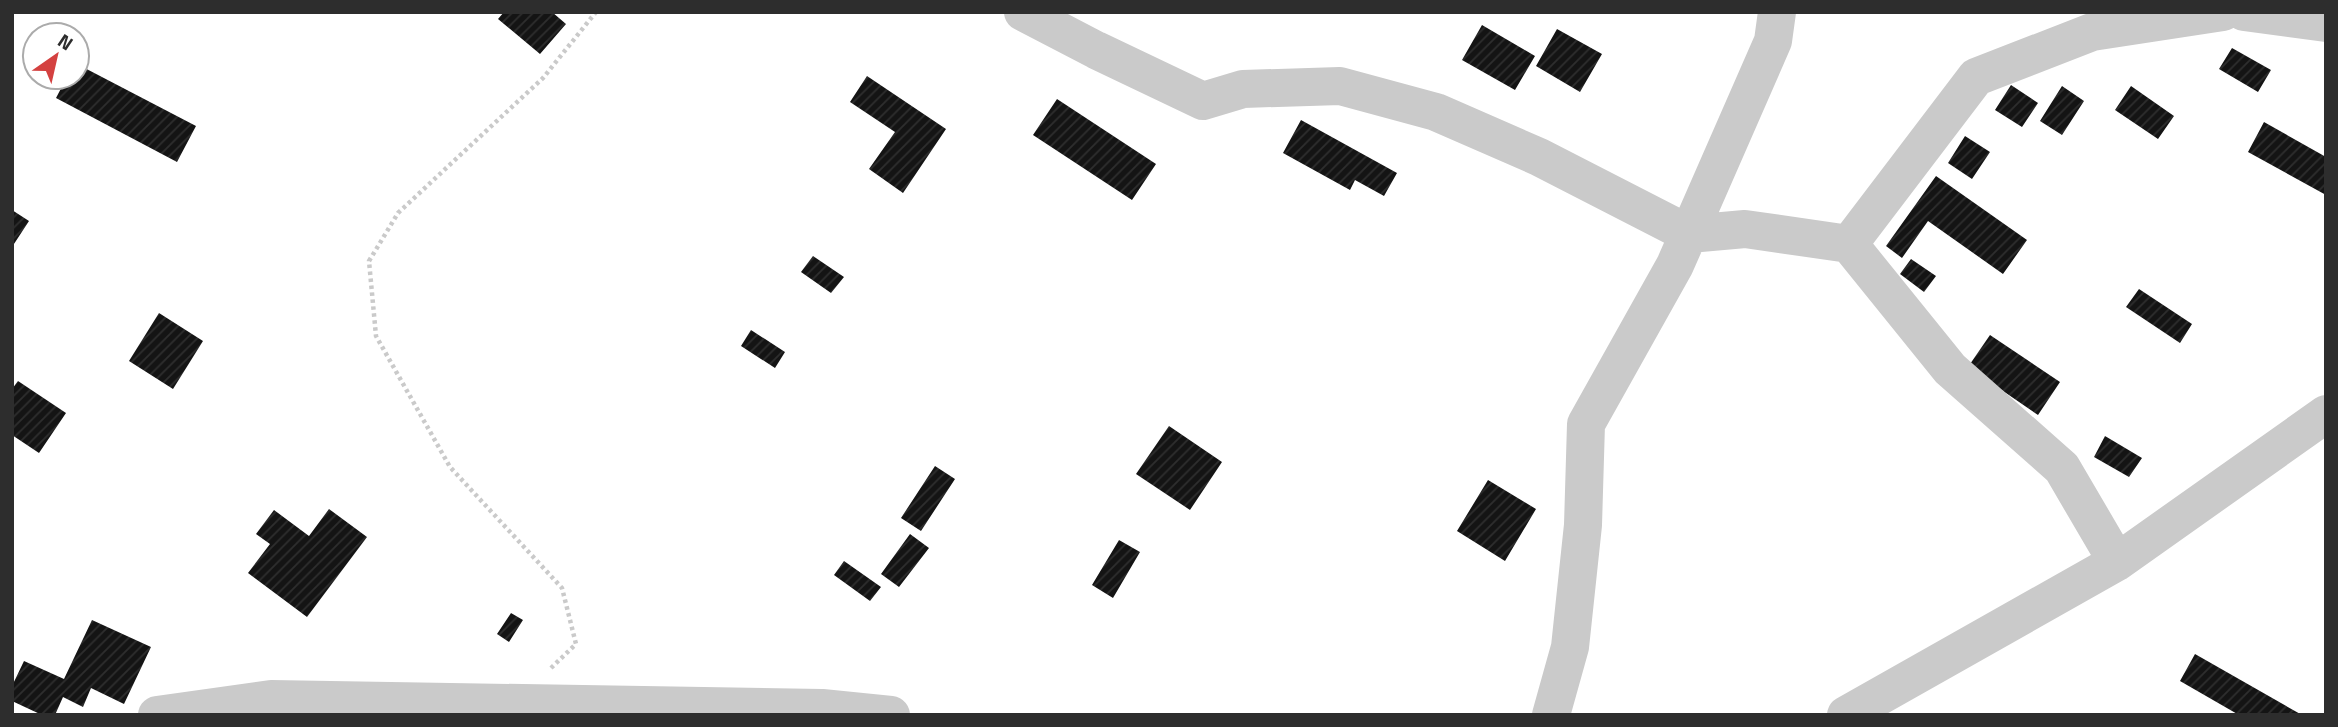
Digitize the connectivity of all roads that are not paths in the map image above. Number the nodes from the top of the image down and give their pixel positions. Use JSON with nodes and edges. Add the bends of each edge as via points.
{"nodes":[{"id":1,"x":1023,"y":12,"type":"edge"},
{"id":2,"x":1777,"y":12,"type":"edge"},
{"id":3,"x":2223,"y":12,"type":"edge"},
{"id":4,"x":2244,"y":12,"type":"edge"},
{"id":5,"x":2326,"y":23,"type":"edge"},
{"id":6,"x":1689,"y":234,"type":"junction"},
{"id":7,"x":1849,"y":244,"type":"junction"},
{"id":8,"x":2326,"y":414,"type":"edge"},
{"id":9,"x":2116,"y":562,"type":"junction"},
{"id":10,"x":158,"y":715,"type":"edge"},
{"id":11,"x":891,"y":715,"type":"edge"},
{"id":12,"x":1551,"y":715,"type":"edge"},
{"id":13,"x":1846,"y":715,"type":"edge"}],
"edges":[{"from":1,"to":6,"type":"street","via":[[1203,101],[1243,89],[1340,86],[1436,112],[1539,157]]},
{"from":2,"to":6,"type":"street","via":[[1773,41]]},
{"from":3,"to":7,"type":"street","via":[[2092,32],[1976,77]]},
{"from":4,"to":5,"type":"street"},
{"from":6,"to":7,"type":"street","via":[[1745,229]]},
{"from":6,"to":12,"type":"street","via":[[1586,424],[1583,525],[1570,647]]},
{"from":7,"to":9,"type":"street","via":[[1950,369],[2062,468]]},
{"from":8,"to":9,"type":"street"},
{"from":9,"to":13,"type":"street"},
{"from":10,"to":11,"type":"street","via":[[271,699],[822,708]]}]}
